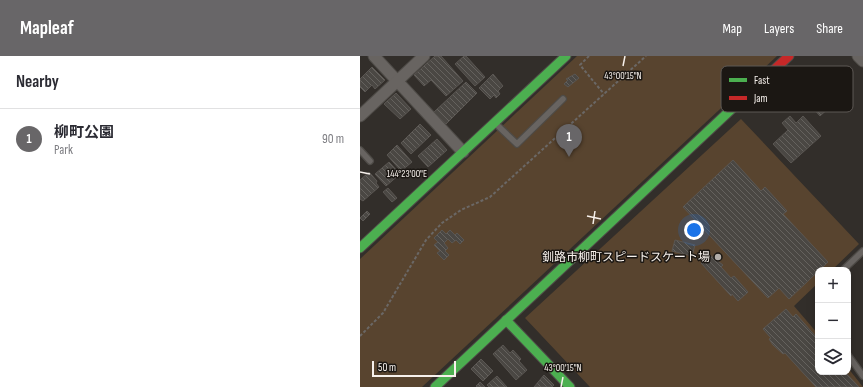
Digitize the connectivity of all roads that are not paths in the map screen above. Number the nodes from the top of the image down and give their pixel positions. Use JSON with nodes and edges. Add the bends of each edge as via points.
{"nodes":[{"id":1,"x":374,"y":56,"type":"edge"},
{"id":2,"x":424,"y":56,"type":"edge"},
{"id":3,"x":566,"y":56,"type":"edge"},
{"id":4,"x":789,"y":56,"type":"edge"},
{"id":5,"x":858,"y":56,"type":"edge"},
{"id":6,"x":863,"y":61,"type":"edge"},
{"id":7,"x":778,"y":66,"type":"edge"},
{"id":8,"x":397,"y":82,"type":"junction"},
{"id":9,"x":563,"y":99,"type":"dead end"},
{"id":10,"x":729,"y":112,"type":"edge"},
{"id":11,"x":360,"y":116,"type":"edge"},
{"id":12,"x":494,"y":123,"type":"junction"},
{"id":13,"x":360,"y":150,"type":"edge"},
{"id":14,"x":463,"y":152,"type":"junction"},
{"id":15,"x":370,"y":161,"type":"dead end"},
{"id":16,"x":360,"y":248,"type":"edge"},
{"id":17,"x":863,"y":250,"type":"edge"},
{"id":18,"x":846,"y":267,"type":"edge"},
{"id":19,"x":506,"y":320,"type":"junction"},
{"id":20,"x":851,"y":359,"type":"edge"},
{"id":21,"x":863,"y":376,"type":"edge"},
{"id":22,"x":435,"y":387,"type":"edge"},
{"id":23,"x":570,"y":387,"type":"edge"}],
"edges":[{"from":1,"to":8,"type":"street"},
{"from":2,"to":8,"type":"street"},
{"from":3,"to":12,"type":"street"},
{"from":4,"to":7,"type":"street"},
{"from":5,"to":6,"type":"street"},
{"from":8,"to":11,"type":"street"},
{"from":8,"to":14,"type":"street"},
{"from":9,"to":12,"type":"lane","via":[[517,144]]},
{"from":10,"to":19,"type":"street"},
{"from":12,"to":14,"type":"street"},
{"from":13,"to":15,"type":"lane"},
{"from":14,"to":16,"type":"street"},
{"from":17,"to":18,"type":"lane"},
{"from":19,"to":22,"type":"street"},
{"from":19,"to":23,"type":"street"},
{"from":20,"to":21,"type":"lane"}]}
